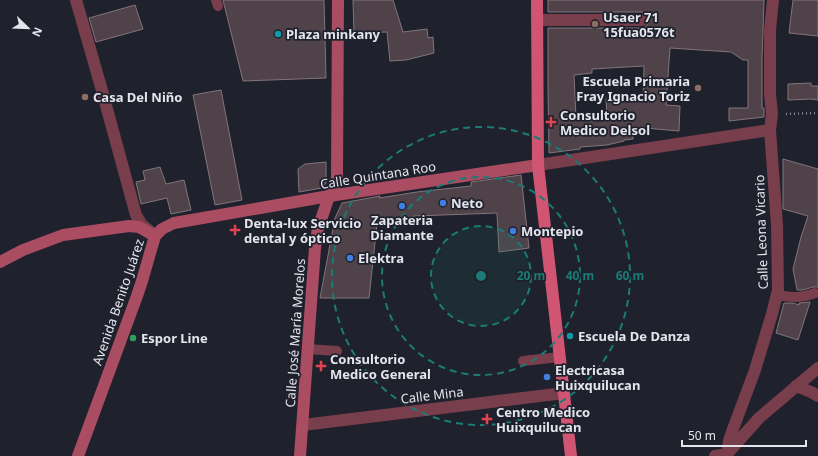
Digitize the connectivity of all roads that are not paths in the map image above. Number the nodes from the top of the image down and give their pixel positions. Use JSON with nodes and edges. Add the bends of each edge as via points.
{"nodes":[{"id":1,"x":76,"y":0,"type":"edge"},
{"id":2,"x":338,"y":0,"type":"edge"},
{"id":3,"x":538,"y":0,"type":"edge"},
{"id":4,"x":773,"y":0,"type":"edge"},
{"id":5,"x":538,"y":20,"type":"junction"},
{"id":6,"x":642,"y":20,"type":"dead end"},
{"id":7,"x":770,"y":130,"type":"junction"},
{"id":8,"x":538,"y":165,"type":"junction"},
{"id":9,"x":330,"y":196,"type":"junction"},
{"id":10,"x":155,"y":236,"type":"junction"},
{"id":11,"x":0,"y":262,"type":"edge"},
{"id":12,"x":815,"y":293,"type":"dead end"},
{"id":13,"x":776,"y":295,"type":"junction"},
{"id":14,"x":308,"y":349,"type":"junction"},
{"id":15,"x":337,"y":351,"type":"dead end"},
{"id":16,"x":560,"y":357,"type":"junction"},
{"id":17,"x":523,"y":361,"type":"dead end"},
{"id":18,"x":818,"y":368,"type":"edge"},
{"id":19,"x":796,"y":386,"type":"junction"},
{"id":20,"x":564,"y":392,"type":"junction"},
{"id":21,"x":818,"y":396,"type":"edge"},
{"id":22,"x":303,"y":425,"type":"junction"},
{"id":23,"x":727,"y":455,"type":"edge"},
{"id":24,"x":78,"y":456,"type":"edge"},
{"id":25,"x":300,"y":456,"type":"edge"},
{"id":26,"x":571,"y":456,"type":"edge"},
{"id":27,"x":715,"y":456,"type":"edge"}],
"edges":[{"from":1,"to":10,"type":"street","name":"Avenida Benito Juárez","via":[[136,215],[142,225]]},
{"from":2,"to":9,"type":"main road","name":"Calle José María Morelos","via":[[337,178]]},
{"from":3,"to":5,"type":"main road"},
{"from":4,"to":7,"type":"street","name":"Calle Leona Vicario","via":[[770,30]]},
{"from":5,"to":6,"type":"street"},
{"from":5,"to":8,"type":"main road"},
{"from":7,"to":8,"type":"street","name":"Calle Quintana Roo"},
{"from":7,"to":13,"type":"street","name":"Calle Leona Vicario","via":[[777,225]]},
{"from":8,"to":9,"type":"main road","name":"Calle Quintana Roo"},
{"from":8,"to":16,"type":"main road"},
{"from":9,"to":10,"type":"main road","name":"Calle Quintana Roo","via":[[174,224]]},
{"from":9,"to":14,"type":"main road","name":"Calle José María Morelos","via":[[322,214],[315,248]]},
{"from":10,"to":11,"type":"main road","via":[[139,227],[129,226],[63,235]]},
{"from":10,"to":24,"type":"main road","name":"Avenida Benito Juárez","via":[[137,296]]},
{"from":12,"to":13,"type":"lane","via":[[796,298]]},
{"from":13,"to":23,"type":"street","name":"Calle Leona Vicario"},
{"from":14,"to":15,"type":"lane"},
{"from":14,"to":22,"type":"main road","name":"Calle José María Morelos"},
{"from":16,"to":17,"type":"lane"},
{"from":16,"to":20,"type":"main road"},
{"from":18,"to":19,"type":"street"},
{"from":19,"to":21,"type":"street"},
{"from":19,"to":23,"type":"street","via":[[760,418]]},
{"from":20,"to":22,"type":"street","name":"Calle Mina"},
{"from":20,"to":26,"type":"main road"},
{"from":22,"to":25,"type":"main road","name":"Calle José María Morelos"},
{"from":23,"to":27,"type":"street"}]}
